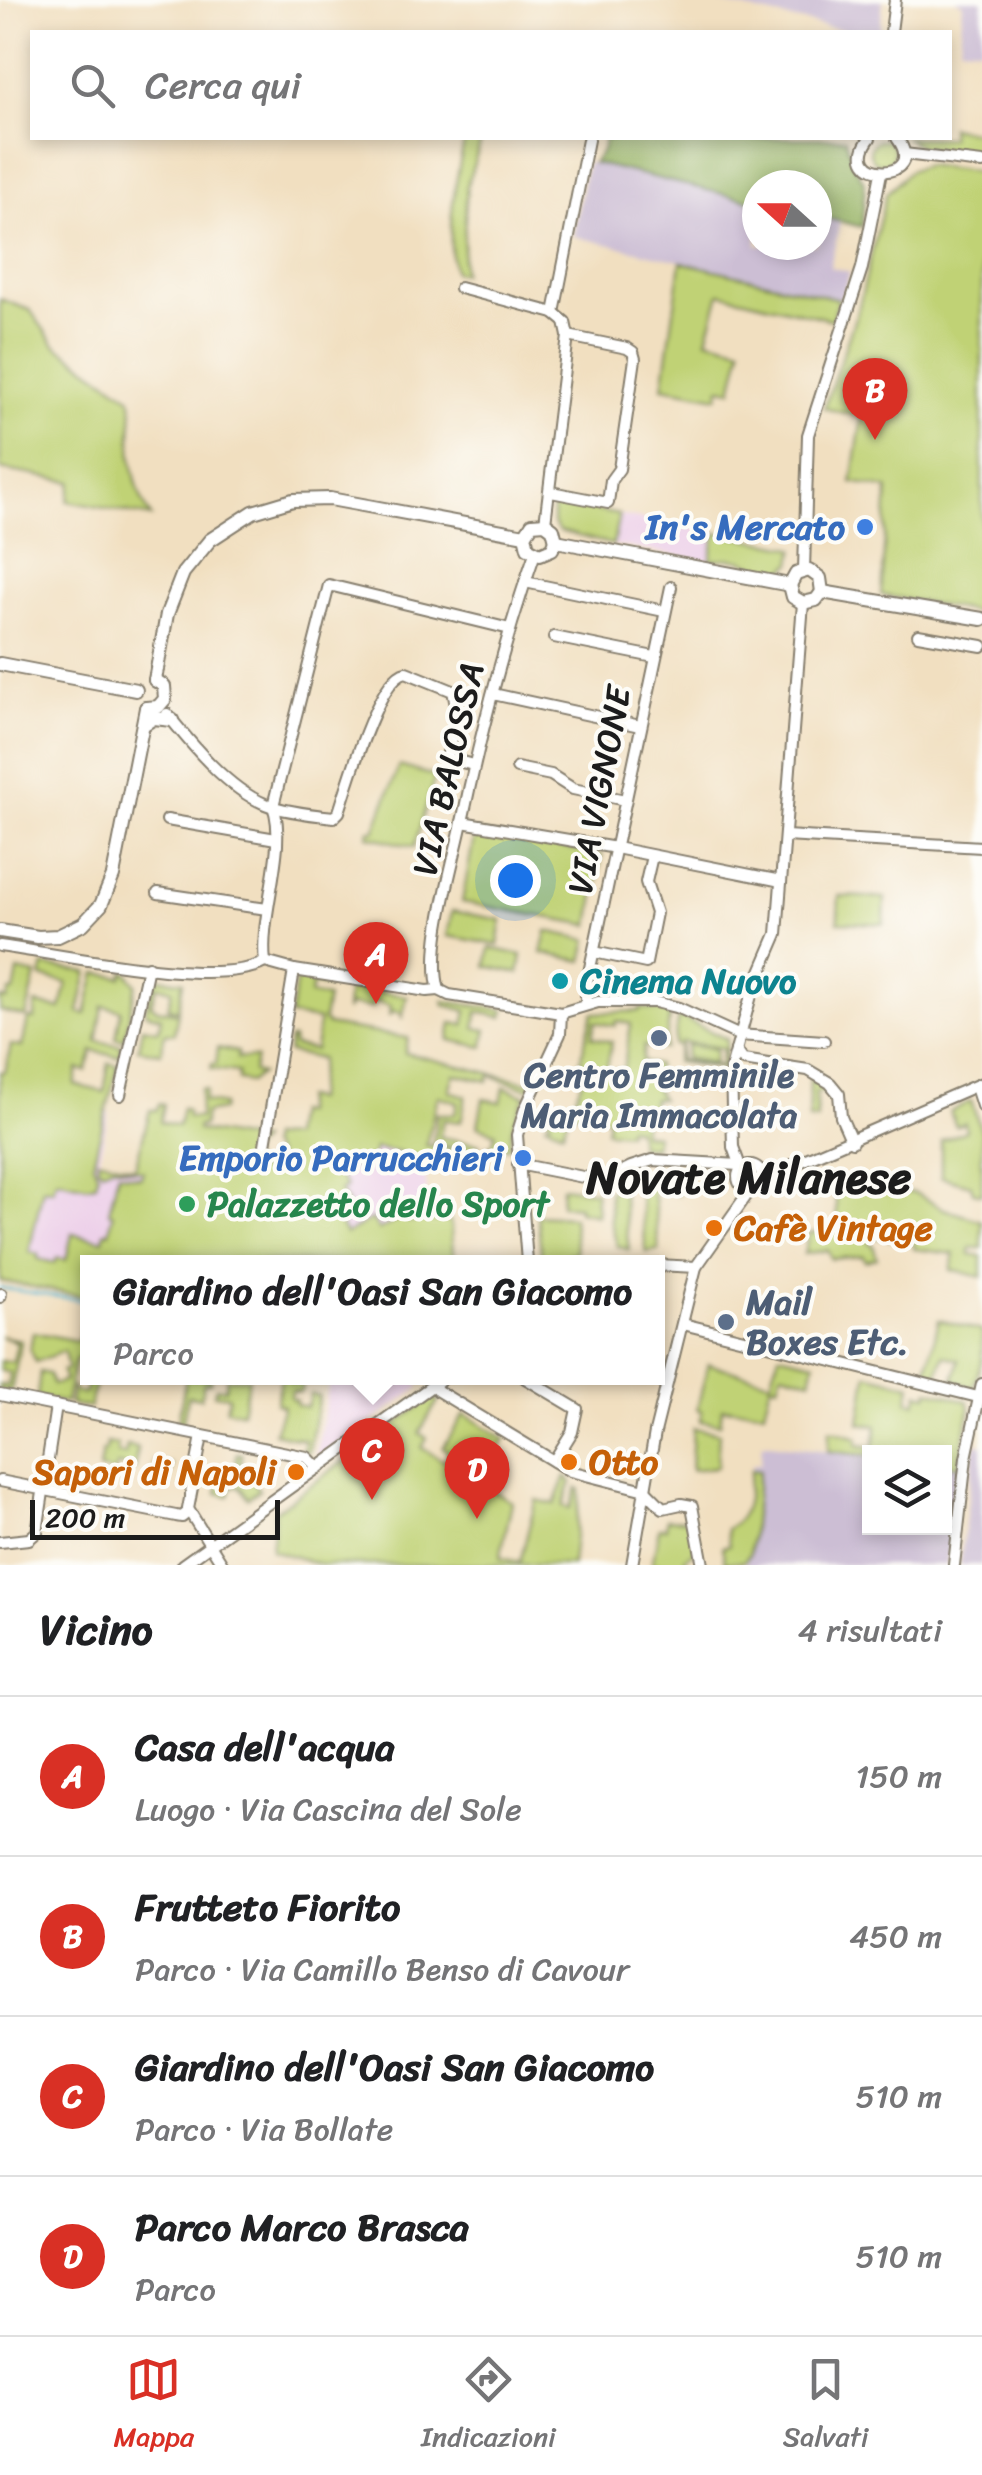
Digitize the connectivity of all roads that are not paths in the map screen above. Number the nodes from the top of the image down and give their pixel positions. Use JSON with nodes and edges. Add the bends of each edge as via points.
{"nodes":[{"id":1,"x":895,"y":0,"type":"edge"},
{"id":2,"x":892,"y":30,"type":"edge"},
{"id":3,"x":588,"y":140,"type":"edge"},
{"id":4,"x":868,"y":140,"type":"edge"},
{"id":5,"x":898,"y":140,"type":"edge"},
{"id":6,"x":904,"y":154,"type":"junction"},
{"id":7,"x":982,"y":162,"type":"edge"},
{"id":8,"x":881,"y":173,"type":"junction"},
{"id":9,"x":460,"y":288,"type":"dead end"},
{"id":10,"x":554,"y":313,"type":"junction"},
{"id":11,"x":568,"y":336,"type":"junction"},
{"id":12,"x":551,"y":492,"type":"junction"},
{"id":13,"x":545,"y":523,"type":"junction"},
{"id":14,"x":525,"y":535,"type":"junction"},
{"id":15,"x":556,"y":541,"type":"junction"},
{"id":16,"x":535,"y":553,"type":"junction"},
{"id":17,"x":804,"y":570,"type":"junction"},
{"id":18,"x":525,"y":582,"type":"junction"},
{"id":19,"x":670,"y":586,"type":"dead end"},
{"id":20,"x":790,"y":586,"type":"junction"},
{"id":21,"x":822,"y":592,"type":"junction"},
{"id":22,"x":803,"y":603,"type":"junction"},
{"id":23,"x":664,"y":611,"type":"junction"},
{"id":24,"x":982,"y":620,"type":"edge"},
{"id":25,"x":510,"y":630,"type":"junction"},
{"id":26,"x":918,"y":635,"type":"dead end"},
{"id":27,"x":554,"y":637,"type":"dead end"},
{"id":28,"x":982,"y":646,"type":"edge"},
{"id":29,"x":654,"y":657,"type":"junction"},
{"id":30,"x":0,"y":664,"type":"edge"},
{"id":31,"x":154,"y":680,"type":"junction"},
{"id":32,"x":136,"y":690,"type":"junction"},
{"id":33,"x":493,"y":694,"type":"junction"},
{"id":34,"x":153,"y":707,"type":"junction"},
{"id":35,"x":172,"y":720,"type":"junction"},
{"id":36,"x":142,"y":725,"type":"junction"},
{"id":37,"x":640,"y":726,"type":"junction"},
{"id":38,"x":474,"y":765,"type":"junction"},
{"id":39,"x":517,"y":768,"type":"dead end"},
{"id":40,"x":625,"y":800,"type":"junction"},
{"id":41,"x":273,"y":806,"type":"junction"},
{"id":42,"x":167,"y":820,"type":"dead end"},
{"id":43,"x":462,"y":822,"type":"junction"},
{"id":44,"x":785,"y":836,"type":"junction"},
{"id":45,"x":276,"y":838,"type":"junction"},
{"id":46,"x":982,"y":847,"type":"edge"},
{"id":47,"x":616,"y":848,"type":"junction"},
{"id":48,"x":652,"y":856,"type":"junction"},
{"id":49,"x":781,"y":882,"type":"junction"},
{"id":50,"x":158,"y":893,"type":"dead end"},
{"id":51,"x":267,"y":909,"type":"junction"},
{"id":52,"x":0,"y":930,"type":"edge"},
{"id":53,"x":0,"y":946,"type":"edge"},
{"id":54,"x":594,"y":952,"type":"junction"},
{"id":55,"x":265,"y":962,"type":"junction"},
{"id":56,"x":148,"y":967,"type":"junction"},
{"id":57,"x":294,"y":970,"type":"junction"},
{"id":58,"x":444,"y":993,"type":"junction"},
{"id":59,"x":586,"y":1004,"type":"junction"},
{"id":60,"x":561,"y":1013,"type":"junction"},
{"id":61,"x":738,"y":1035,"type":"junction"},
{"id":62,"x":824,"y":1041,"type":"dead end"},
{"id":63,"x":735,"y":1048,"type":"junction"},
{"id":64,"x":979,"y":1085,"type":"edge"},
{"id":65,"x":120,"y":1095,"type":"dead end"},
{"id":66,"x":982,"y":1106,"type":"edge"},
{"id":67,"x":852,"y":1142,"type":"junction"},
{"id":68,"x":263,"y":1157,"type":"dead end"},
{"id":69,"x":518,"y":1164,"type":"junction"},
{"id":70,"x":740,"y":1167,"type":"junction"},
{"id":71,"x":761,"y":1174,"type":"junction"},
{"id":72,"x":750,"y":1189,"type":"junction"},
{"id":73,"x":526,"y":1255,"type":"edge"},
{"id":74,"x":665,"y":1265,"type":"edge"},
{"id":75,"x":696,"y":1267,"type":"junction"},
{"id":76,"x":683,"y":1324,"type":"junction"},
{"id":77,"x":982,"y":1384,"type":"edge"},
{"id":78,"x":426,"y":1385,"type":"edge"},
{"id":79,"x":437,"y":1385,"type":"edge"},
{"id":80,"x":536,"y":1385,"type":"edge"},
{"id":81,"x":0,"y":1395,"type":"edge"},
{"id":82,"x":980,"y":1398,"type":"edge"},
{"id":83,"x":56,"y":1406,"type":"junction"},
{"id":84,"x":202,"y":1436,"type":"junction"},
{"id":85,"x":554,"y":1461,"type":"junction"},
{"id":86,"x":318,"y":1468,"type":"junction"},
{"id":87,"x":0,"y":1481,"type":"edge"},
{"id":88,"x":45,"y":1490,"type":"junction"},
{"id":89,"x":645,"y":1490,"type":"junction"},
{"id":90,"x":188,"y":1512,"type":"junction"},
{"id":91,"x":0,"y":1542,"type":"edge"},
{"id":92,"x":210,"y":1545,"type":"junction"},
{"id":93,"x":182,"y":1565,"type":"edge"},
{"id":94,"x":223,"y":1565,"type":"edge"},
{"id":95,"x":632,"y":1565,"type":"edge"},
{"id":96,"x":703,"y":1565,"type":"edge"},
{"id":97,"x":954,"y":1565,"type":"edge"}],
"edges":[{"from":1,"to":2,"type":"street"},
{"from":3,"to":10,"type":"street"},
{"from":4,"to":8,"type":"street","via":[[864,159]]},
{"from":5,"to":6,"type":"street"},
{"from":6,"to":7,"type":"street"},
{"from":6,"to":8,"type":"street","via":[[898,167]]},
{"from":8,"to":17,"type":"street","via":[[862,268],[808,435]]},
{"from":9,"to":10,"type":"street"},
{"from":10,"to":11,"type":"street"},
{"from":11,"to":12,"type":"street"},
{"from":11,"to":12,"type":"street","via":[[627,348],[635,359],[608,503]]},
{"from":12,"to":13,"type":"street"},
{"from":13,"to":14,"type":"street","via":[[532,524]]},
{"from":13,"to":15,"type":"street"},
{"from":14,"to":16,"type":"street"},
{"from":14,"to":31,"type":"street","via":[[330,499],[293,500],[253,512],[210,540],[183,573]]},
{"from":15,"to":16,"type":"street","via":[[548,552]]},
{"from":15,"to":20,"type":"street"},
{"from":16,"to":18,"type":"street","name":"VIA BALOSSA"},
{"from":17,"to":20,"type":"street"},
{"from":17,"to":21,"type":"street","via":[[820,578]]},
{"from":18,"to":23,"type":"street"},
{"from":18,"to":25,"type":"street","name":"VIA BALOSSA"},
{"from":19,"to":23,"type":"street","name":"VIA VIGNONE"},
{"from":20,"to":22,"type":"street"},
{"from":21,"to":22,"type":"street"},
{"from":21,"to":24,"type":"street"},
{"from":22,"to":44,"type":"street"},
{"from":23,"to":29,"type":"street","name":"VIA VIGNONE"},
{"from":25,"to":33,"type":"street","name":"VIA BALOSSA"},
{"from":25,"to":41,"type":"street","via":[[328,585]]},
{"from":26,"to":28,"type":"street"},
{"from":27,"to":29,"type":"street"},
{"from":29,"to":37,"type":"street","name":"VIA VIGNONE"},
{"from":30,"to":32,"type":"street"},
{"from":31,"to":32,"type":"street"},
{"from":31,"to":34,"type":"street","via":[[165,690]]},
{"from":32,"to":34,"type":"street","via":[[136,699]]},
{"from":33,"to":37,"type":"street"},
{"from":33,"to":38,"type":"street","name":"VIA BALOSSA"},
{"from":34,"to":35,"type":"street"},
{"from":34,"to":36,"type":"street"},
{"from":35,"to":36,"type":"street"},
{"from":35,"to":41,"type":"street","via":[[210,764]]},
{"from":36,"to":52,"type":"street","via":[[113,876],[96,912],[51,937]]},
{"from":37,"to":40,"type":"street","name":"VIA VIGNONE"},
{"from":38,"to":41,"type":"street","via":[[447,758],[457,710],[453,691],[400,672],[372,719],[336,816]]},
{"from":38,"to":43,"type":"street","name":"VIA BALOSSA"},
{"from":39,"to":40,"type":"street"},
{"from":40,"to":47,"type":"street","name":"VIA VIGNONE"},
{"from":41,"to":45,"type":"street"},
{"from":42,"to":45,"type":"street"},
{"from":43,"to":47,"type":"street"},
{"from":43,"to":58,"type":"street","name":"VIA BALOSSA","via":[[440,929],[436,971]]},
{"from":44,"to":46,"type":"street"},
{"from":44,"to":49,"type":"street"},
{"from":45,"to":51,"type":"street"},
{"from":47,"to":48,"type":"street"},
{"from":47,"to":54,"type":"street","name":"VIA VIGNONE"},
{"from":48,"to":49,"type":"street"},
{"from":48,"to":54,"type":"street","via":[[646,882],[656,913],[646,963]]},
{"from":49,"to":61,"type":"street","via":[[776,940]]},
{"from":50,"to":51,"type":"street"},
{"from":51,"to":55,"type":"street"},
{"from":53,"to":56,"type":"street"},
{"from":54,"to":59,"type":"street","name":"VIA VIGNONE"},
{"from":55,"to":56,"type":"street","via":[[240,971]]},
{"from":55,"to":57,"type":"street"},
{"from":56,"to":65,"type":"street"},
{"from":57,"to":58,"type":"street"},
{"from":57,"to":68,"type":"street"},
{"from":58,"to":60,"type":"street"},
{"from":59,"to":60,"type":"street"},
{"from":59,"to":61,"type":"street","via":[[674,1006]]},
{"from":60,"to":69,"type":"street","via":[[560,1034],[520,1122]]},
{"from":61,"to":62,"type":"street"},
{"from":61,"to":63,"type":"street"},
{"from":63,"to":67,"type":"street","via":[[743,1060],[810,1071],[830,1082]]},
{"from":63,"to":70,"type":"street","via":[[732,1131]]},
{"from":64,"to":66,"type":"street"},
{"from":64,"to":67,"type":"street"},
{"from":67,"to":71,"type":"street"},
{"from":69,"to":70,"type":"street","via":[[594,1181],[653,1160]]},
{"from":69,"to":73,"type":"street"},
{"from":70,"to":71,"type":"street","via":[[752,1165]]},
{"from":70,"to":72,"type":"street","via":[[740,1184]]},
{"from":71,"to":72,"type":"street"},
{"from":72,"to":75,"type":"street"},
{"from":74,"to":75,"type":"street"},
{"from":75,"to":76,"type":"street"},
{"from":76,"to":82,"type":"street"},
{"from":76,"to":89,"type":"street"},
{"from":77,"to":82,"type":"street"},
{"from":78,"to":86,"type":"street"},
{"from":79,"to":85,"type":"street"},
{"from":80,"to":85,"type":"street","via":[[577,1409]]},
{"from":81,"to":83,"type":"street"},
{"from":82,"to":97,"type":"street"},
{"from":83,"to":84,"type":"street"},
{"from":83,"to":88,"type":"street"},
{"from":84,"to":86,"type":"street","via":[[308,1458]]},
{"from":84,"to":90,"type":"street"},
{"from":85,"to":89,"type":"street","via":[[576,1474]]},
{"from":86,"to":92,"type":"street"},
{"from":87,"to":88,"type":"street"},
{"from":88,"to":90,"type":"street","via":[[176,1516]]},
{"from":88,"to":91,"type":"street","via":[[35,1536]]},
{"from":89,"to":95,"type":"street"},
{"from":89,"to":96,"type":"street","via":[[663,1508],[692,1506]]},
{"from":90,"to":92,"type":"street"},
{"from":92,"to":93,"type":"street"},
{"from":92,"to":94,"type":"street"}]}
